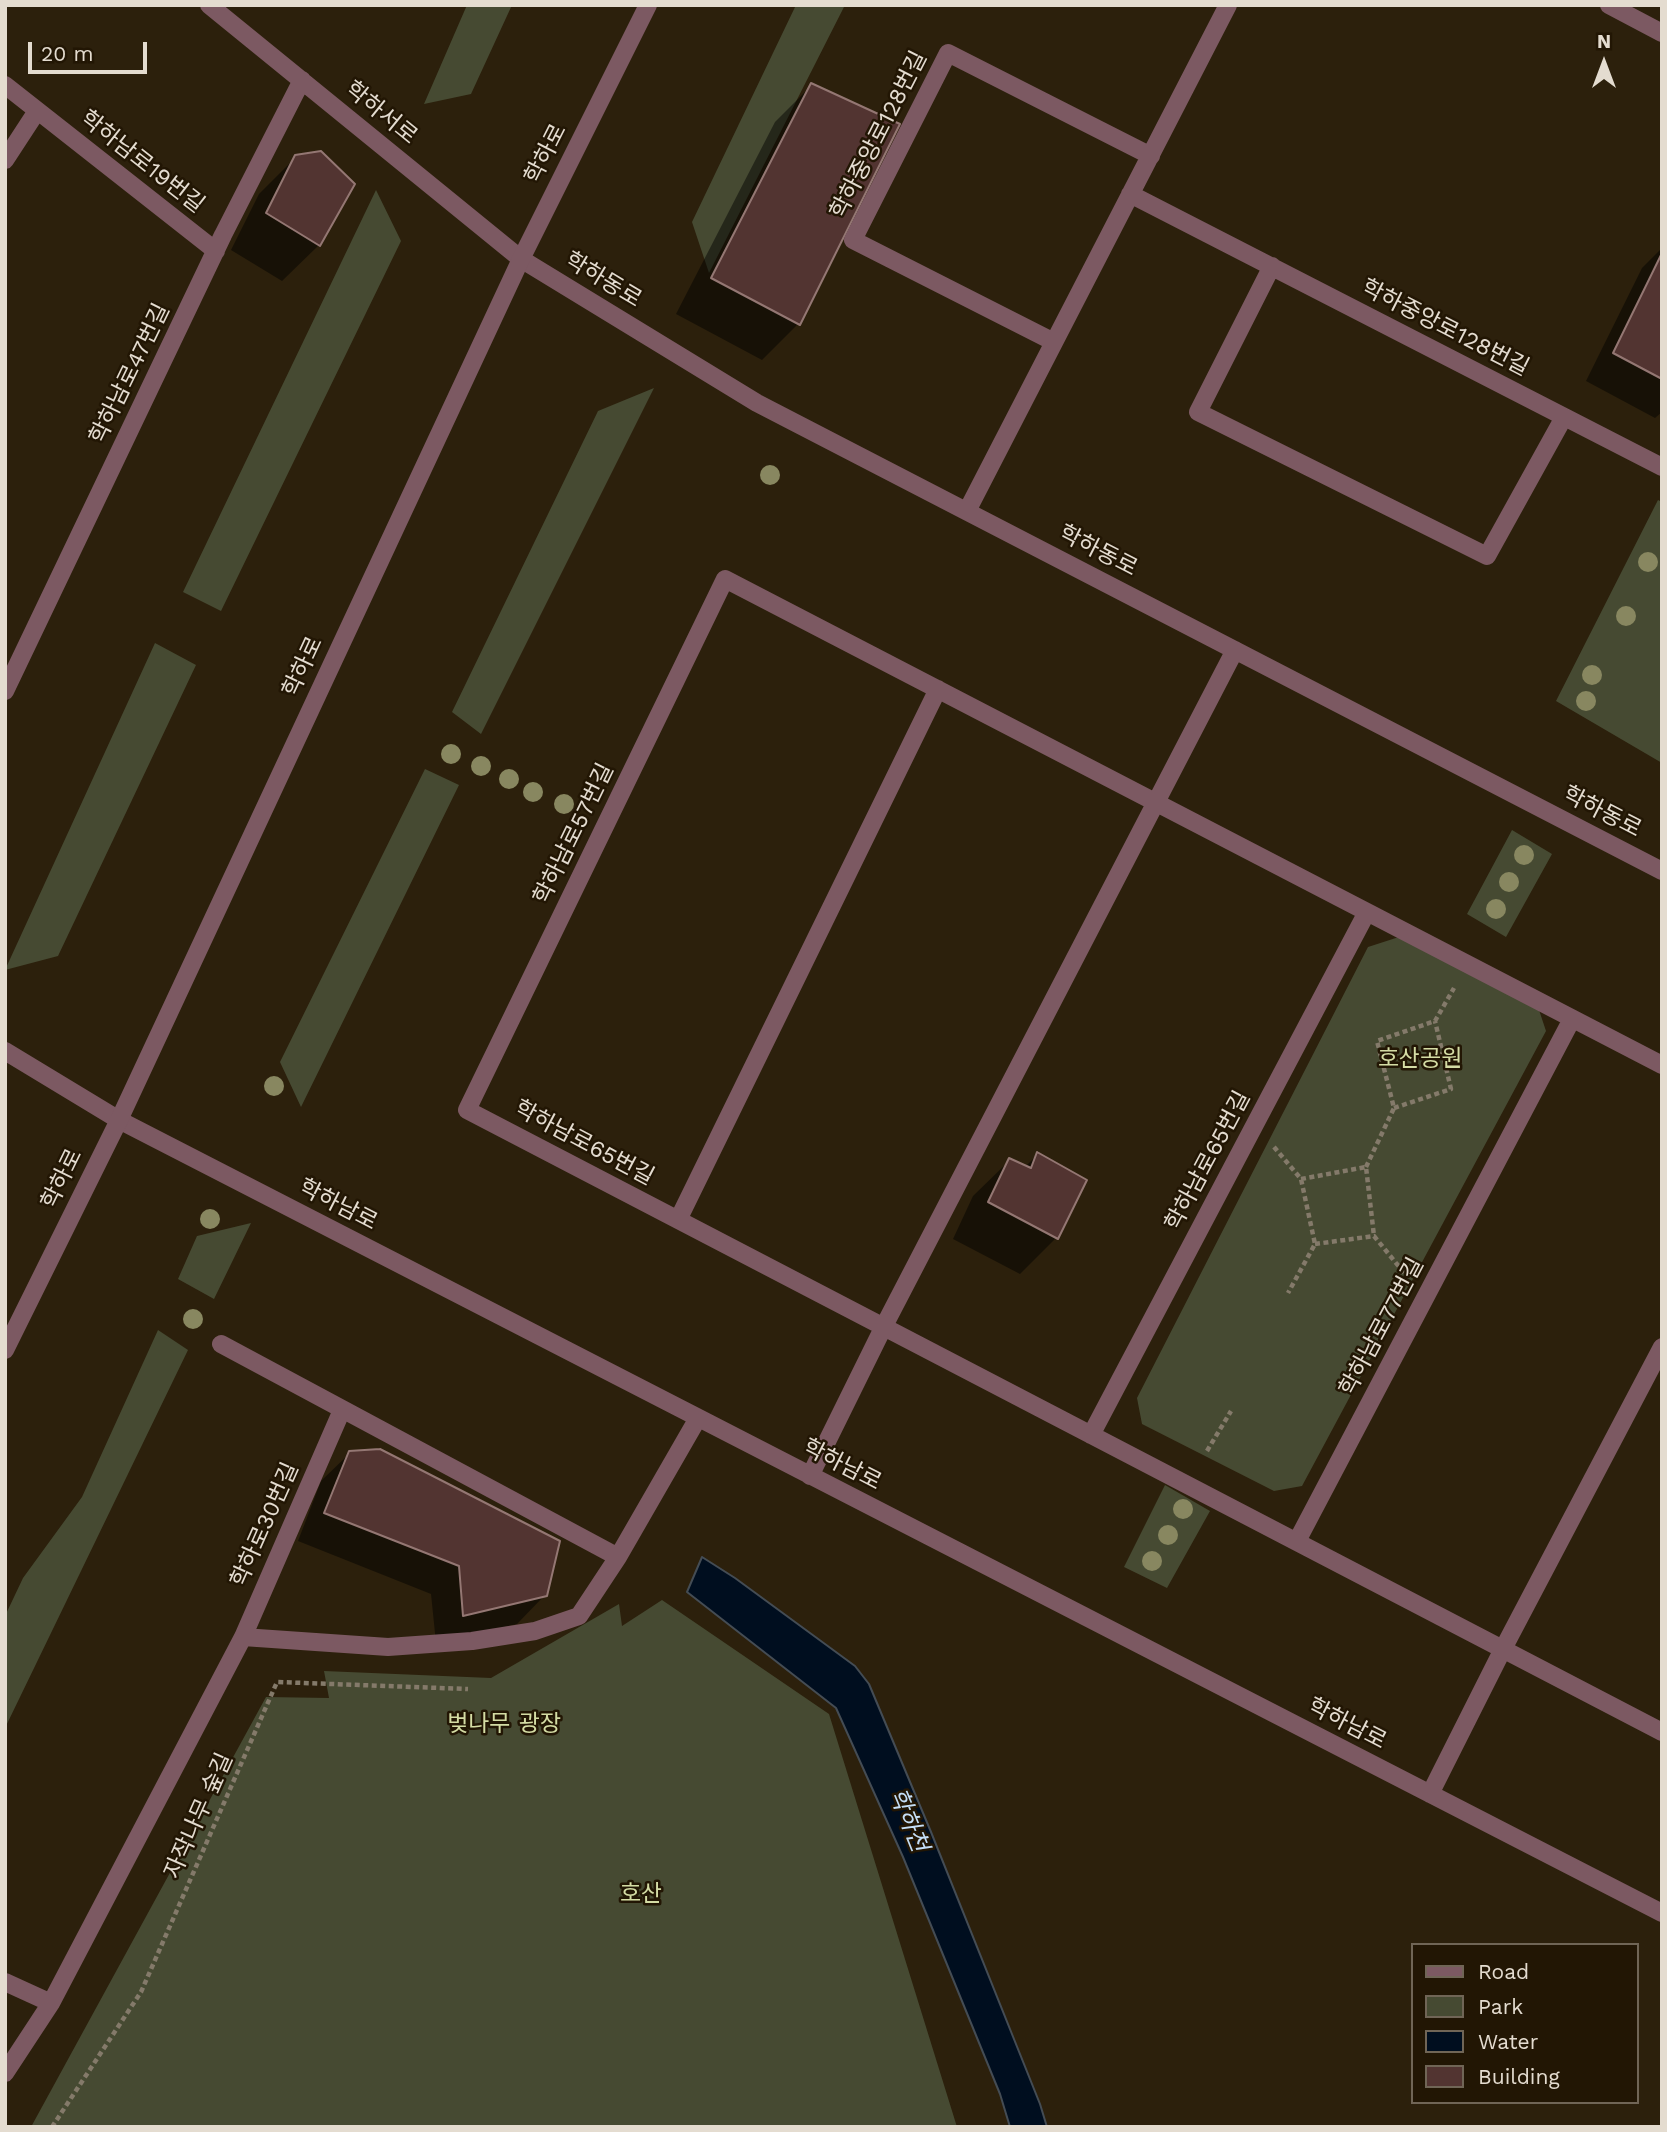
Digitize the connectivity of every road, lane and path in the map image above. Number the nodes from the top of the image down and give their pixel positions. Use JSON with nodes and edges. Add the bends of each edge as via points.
{"nodes":[{"id":1,"x":209,"y":5,"type":"edge"},
{"id":2,"x":648,"y":5,"type":"edge"},
{"id":3,"x":1228,"y":5,"type":"edge"},
{"id":4,"x":1609,"y":5,"type":"edge"},
{"id":5,"x":1662,"y":33,"type":"edge"},
{"id":6,"x":302,"y":80,"type":"junction"},
{"id":7,"x":5,"y":85,"type":"edge"},
{"id":8,"x":37,"y":111,"type":"junction"},
{"id":9,"x":1151,"y":156,"type":"junction"},
{"id":10,"x":5,"y":160,"type":"edge"},
{"id":11,"x":1130,"y":194,"type":"junction"},
{"id":12,"x":216,"y":251,"type":"junction"},
{"id":13,"x":521,"y":258,"type":"junction"},
{"id":14,"x":1272,"y":267,"type":"junction"},
{"id":15,"x":1054,"y":342,"type":"junction"},
{"id":16,"x":1564,"y":417,"type":"junction"},
{"id":17,"x":1662,"y":467,"type":"edge"},
{"id":18,"x":967,"y":511,"type":"junction"},
{"id":19,"x":1235,"y":650,"type":"junction"},
{"id":20,"x":938,"y":689,"type":"junction"},
{"id":21,"x":5,"y":691,"type":"edge"},
{"id":22,"x":1156,"y":802,"type":"junction"},
{"id":23,"x":1662,"y":871,"type":"edge"},
{"id":24,"x":1367,"y":912,"type":"junction"},
{"id":25,"x":1459,"y":980,"type":"dead end"},
{"id":26,"x":1572,"y":1019,"type":"junction"},
{"id":27,"x":1435,"y":1021,"type":"junction"},
{"id":28,"x":5,"y":1051,"type":"edge"},
{"id":29,"x":1662,"y":1065,"type":"edge"},
{"id":30,"x":1394,"y":1108,"type":"junction"},
{"id":31,"x":467,"y":1110,"type":"joint"},
{"id":32,"x":119,"y":1120,"type":"junction"},
{"id":33,"x":1272,"y":1144,"type":"dead end"},
{"id":34,"x":1366,"y":1167,"type":"junction"},
{"id":35,"x":1301,"y":1180,"type":"junction"},
{"id":36,"x":678,"y":1220,"type":"junction"},
{"id":37,"x":1374,"y":1236,"type":"junction"},
{"id":38,"x":1315,"y":1244,"type":"junction"},
{"id":39,"x":1406,"y":1276,"type":"dead end"},
{"id":40,"x":1288,"y":1293,"type":"dead end"},
{"id":41,"x":884,"y":1326,"type":"junction"},
{"id":42,"x":221,"y":1344,"type":"dead end"},
{"id":43,"x":1662,"y":1347,"type":"edge"},
{"id":44,"x":5,"y":1350,"type":"edge"},
{"id":45,"x":342,"y":1410,"type":"junction"},
{"id":46,"x":1231,"y":1411,"type":"dead end"},
{"id":47,"x":698,"y":1418,"type":"junction"},
{"id":48,"x":1091,"y":1435,"type":"junction"},
{"id":49,"x":1207,"y":1451,"type":"dead end"},
{"id":50,"x":810,"y":1476,"type":"junction"},
{"id":51,"x":1297,"y":1541,"type":"junction"},
{"id":52,"x":618,"y":1557,"type":"junction"},
{"id":53,"x":243,"y":1637,"type":"junction"},
{"id":54,"x":1503,"y":1649,"type":"junction"},
{"id":55,"x":468,"y":1689,"type":"dead end"},
{"id":56,"x":1662,"y":1732,"type":"edge"},
{"id":57,"x":1430,"y":1794,"type":"junction"},
{"id":58,"x":1662,"y":1913,"type":"edge"},
{"id":59,"x":5,"y":1982,"type":"edge"},
{"id":60,"x":51,"y":2003,"type":"junction"},
{"id":61,"x":5,"y":2073,"type":"edge"},
{"id":62,"x":52,"y":2127,"type":"edge"}],
"edges":[{"from":1,"to":6,"type":"street","name":"학하서로"},
{"from":2,"to":13,"type":"street","name":"학하로"},
{"from":3,"to":9,"type":"street"},
{"from":4,"to":5,"type":"street"},
{"from":6,"to":12,"type":"street","name":"학하남로47번길"},
{"from":6,"to":13,"type":"street","name":"학하서로"},
{"from":7,"to":8,"type":"street","name":"학하남로19번길"},
{"from":8,"to":10,"type":"street"},
{"from":8,"to":12,"type":"street","name":"학하남로19번길"},
{"from":9,"to":11,"type":"street"},
{"from":9,"to":15,"type":"street","name":"학하중앙로128번길","via":[[948,54],[853,240]]},
{"from":11,"to":14,"type":"street","name":"학하중앙로128번길"},
{"from":11,"to":15,"type":"street"},
{"from":12,"to":21,"type":"street","name":"학하남로47번길"},
{"from":13,"to":18,"type":"street","name":"학하동로","via":[[757,403]]},
{"from":13,"to":32,"type":"street","name":"학하로"},
{"from":14,"to":16,"type":"street","name":"학하중앙로128번길"},
{"from":14,"to":16,"type":"street","via":[[1198,412],[1487,556]]},
{"from":15,"to":18,"type":"street"},
{"from":16,"to":17,"type":"street","name":"학하중앙로128번길"},
{"from":18,"to":19,"type":"street","name":"학하동로"},
{"from":19,"to":22,"type":"street"},
{"from":19,"to":23,"type":"street","name":"학하동로"},
{"from":20,"to":22,"type":"street"},
{"from":20,"to":31,"type":"street","name":"학하남로57번길","via":[[725,579]]},
{"from":20,"to":36,"type":"street"},
{"from":22,"to":24,"type":"street"},
{"from":22,"to":41,"type":"street"},
{"from":24,"to":26,"type":"street"},
{"from":24,"to":48,"type":"street","name":"학하남로65번길"},
{"from":25,"to":27,"type":"path"},
{"from":26,"to":29,"type":"street"},
{"from":26,"to":51,"type":"street","name":"학하남로77번길"},
{"from":27,"to":30,"type":"path","via":[[1451,1089]]},
{"from":27,"to":30,"type":"path","via":[[1377,1041]]},
{"from":28,"to":32,"type":"street","name":"학하남로"},
{"from":30,"to":34,"type":"path"},
{"from":31,"to":36,"type":"street","name":"학하남로65번길"},
{"from":32,"to":44,"type":"street","name":"학하로"},
{"from":32,"to":47,"type":"street","name":"학하남로"},
{"from":33,"to":35,"type":"path"},
{"from":34,"to":35,"type":"path"},
{"from":34,"to":37,"type":"path"},
{"from":35,"to":38,"type":"path"},
{"from":36,"to":41,"type":"street","name":"학하남로65번길"},
{"from":37,"to":38,"type":"path"},
{"from":37,"to":39,"type":"path"},
{"from":38,"to":40,"type":"path"},
{"from":41,"to":48,"type":"street","name":"학하남로65번길"},
{"from":41,"to":50,"type":"street"},
{"from":42,"to":45,"type":"street"},
{"from":43,"to":54,"type":"street"},
{"from":45,"to":52,"type":"street"},
{"from":45,"to":53,"type":"street","name":"학하로30번길"},
{"from":46,"to":49,"type":"path"},
{"from":47,"to":50,"type":"street","name":"학하남로"},
{"from":47,"to":52,"type":"street"},
{"from":48,"to":51,"type":"street"},
{"from":50,"to":57,"type":"street","name":"학하남로"},
{"from":51,"to":54,"type":"street"},
{"from":52,"to":53,"type":"street","via":[[579,1616],[535,1631],[388,1647]]},
{"from":53,"to":60,"type":"street","name":"학하로30번길"},
{"from":54,"to":56,"type":"street"},
{"from":54,"to":57,"type":"street"},
{"from":55,"to":62,"type":"path","name":"자작나무 숲길","via":[[276,1682],[141,1992]]},
{"from":57,"to":58,"type":"street","name":"학하남로"},
{"from":59,"to":60,"type":"street"},
{"from":60,"to":61,"type":"street","name":"학하로30번길"}]}
